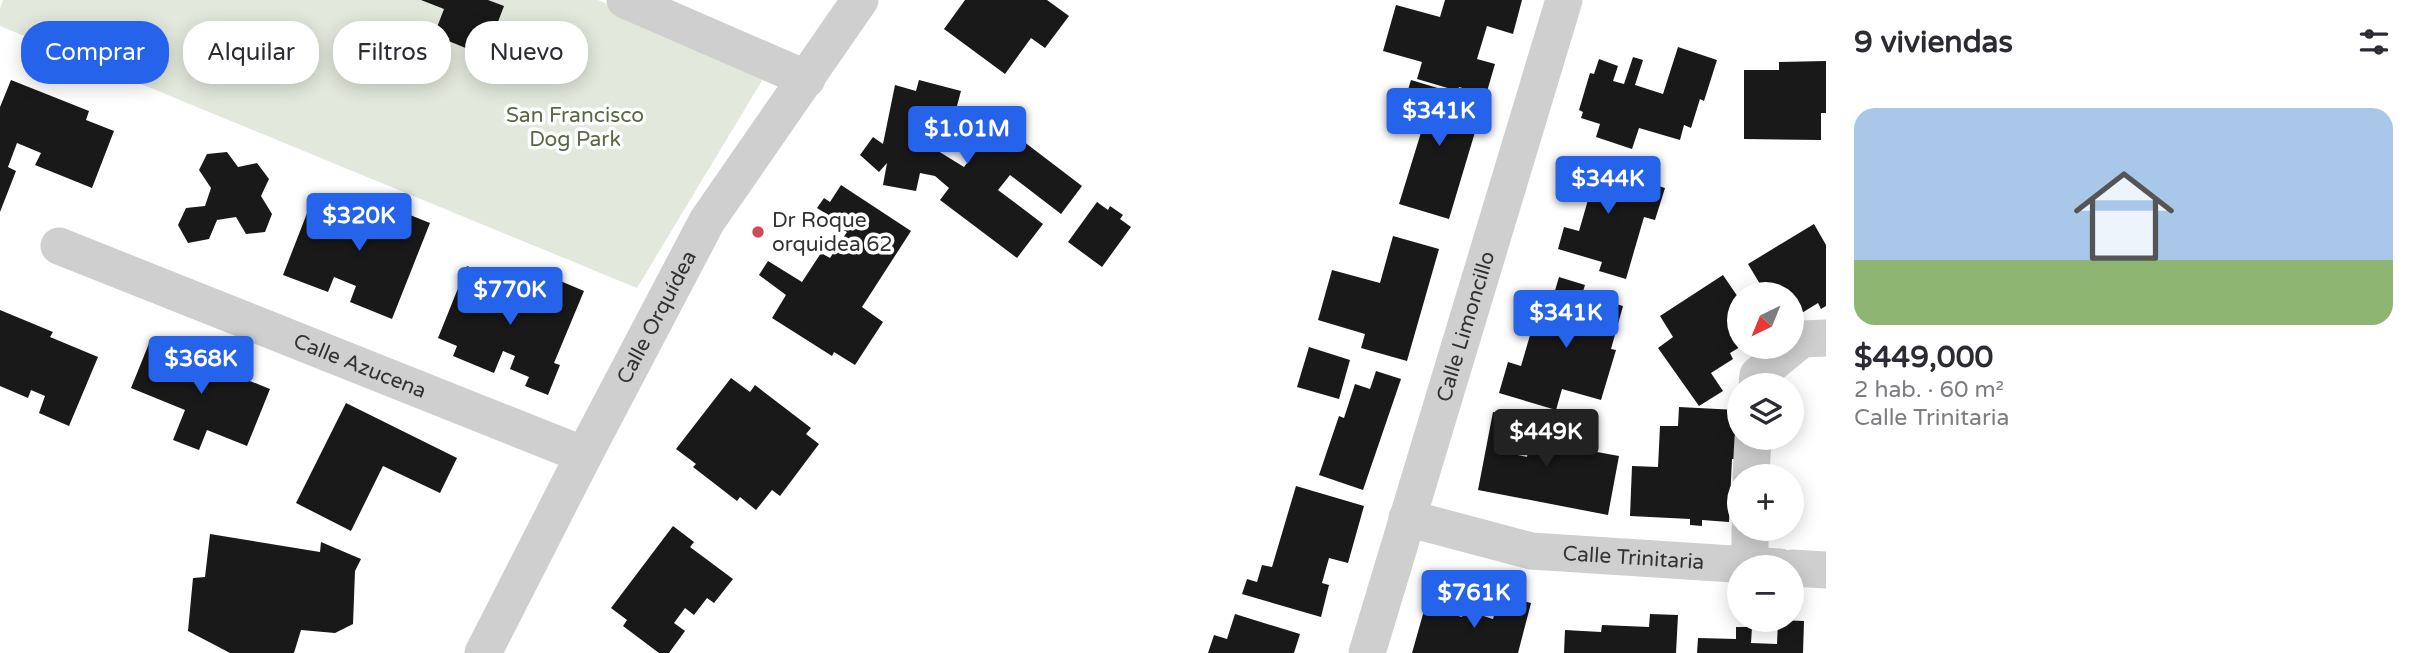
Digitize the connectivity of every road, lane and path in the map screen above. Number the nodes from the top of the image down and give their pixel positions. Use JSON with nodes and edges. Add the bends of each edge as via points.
{"nodes":[{"id":1,"x":625,"y":0,"type":"edge"},
{"id":2,"x":860,"y":0,"type":"edge"},
{"id":3,"x":1564,"y":0,"type":"edge"},
{"id":4,"x":807,"y":79,"type":"junction"},
{"id":5,"x":59,"y":246,"type":"dead end"},
{"id":6,"x":1826,"y":338,"type":"edge"},
{"id":7,"x":1760,"y":373,"type":"edge"},
{"id":8,"x":584,"y":455,"type":"junction"},
{"id":9,"x":1407,"y":518,"type":"junction"},
{"id":10,"x":1727,"y":564,"type":"edge"},
{"id":11,"x":1804,"y":569,"type":"edge"},
{"id":12,"x":1826,"y":570,"type":"edge"},
{"id":13,"x":484,"y":653,"type":"edge"},
{"id":14,"x":1367,"y":653,"type":"edge"}],
"edges":[{"from":1,"to":4,"type":"street"},
{"from":2,"to":4,"type":"street","name":"Calle Orquídea"},
{"from":3,"to":9,"type":"street","name":"Calle Limoncillo"},
{"from":4,"to":8,"type":"street","name":"Calle Orquídea","via":[[707,221]]},
{"from":5,"to":8,"type":"street","name":"Calle Azucena"},
{"from":6,"to":7,"type":"street","via":[[1802,339]]},
{"from":8,"to":13,"type":"street","name":"Calle Orquídea"},
{"from":9,"to":10,"type":"street","name":"Calle Trinitaria","via":[[1531,551]]},
{"from":9,"to":14,"type":"street","name":"Calle Limoncillo"},
{"from":11,"to":12,"type":"street"}]}
